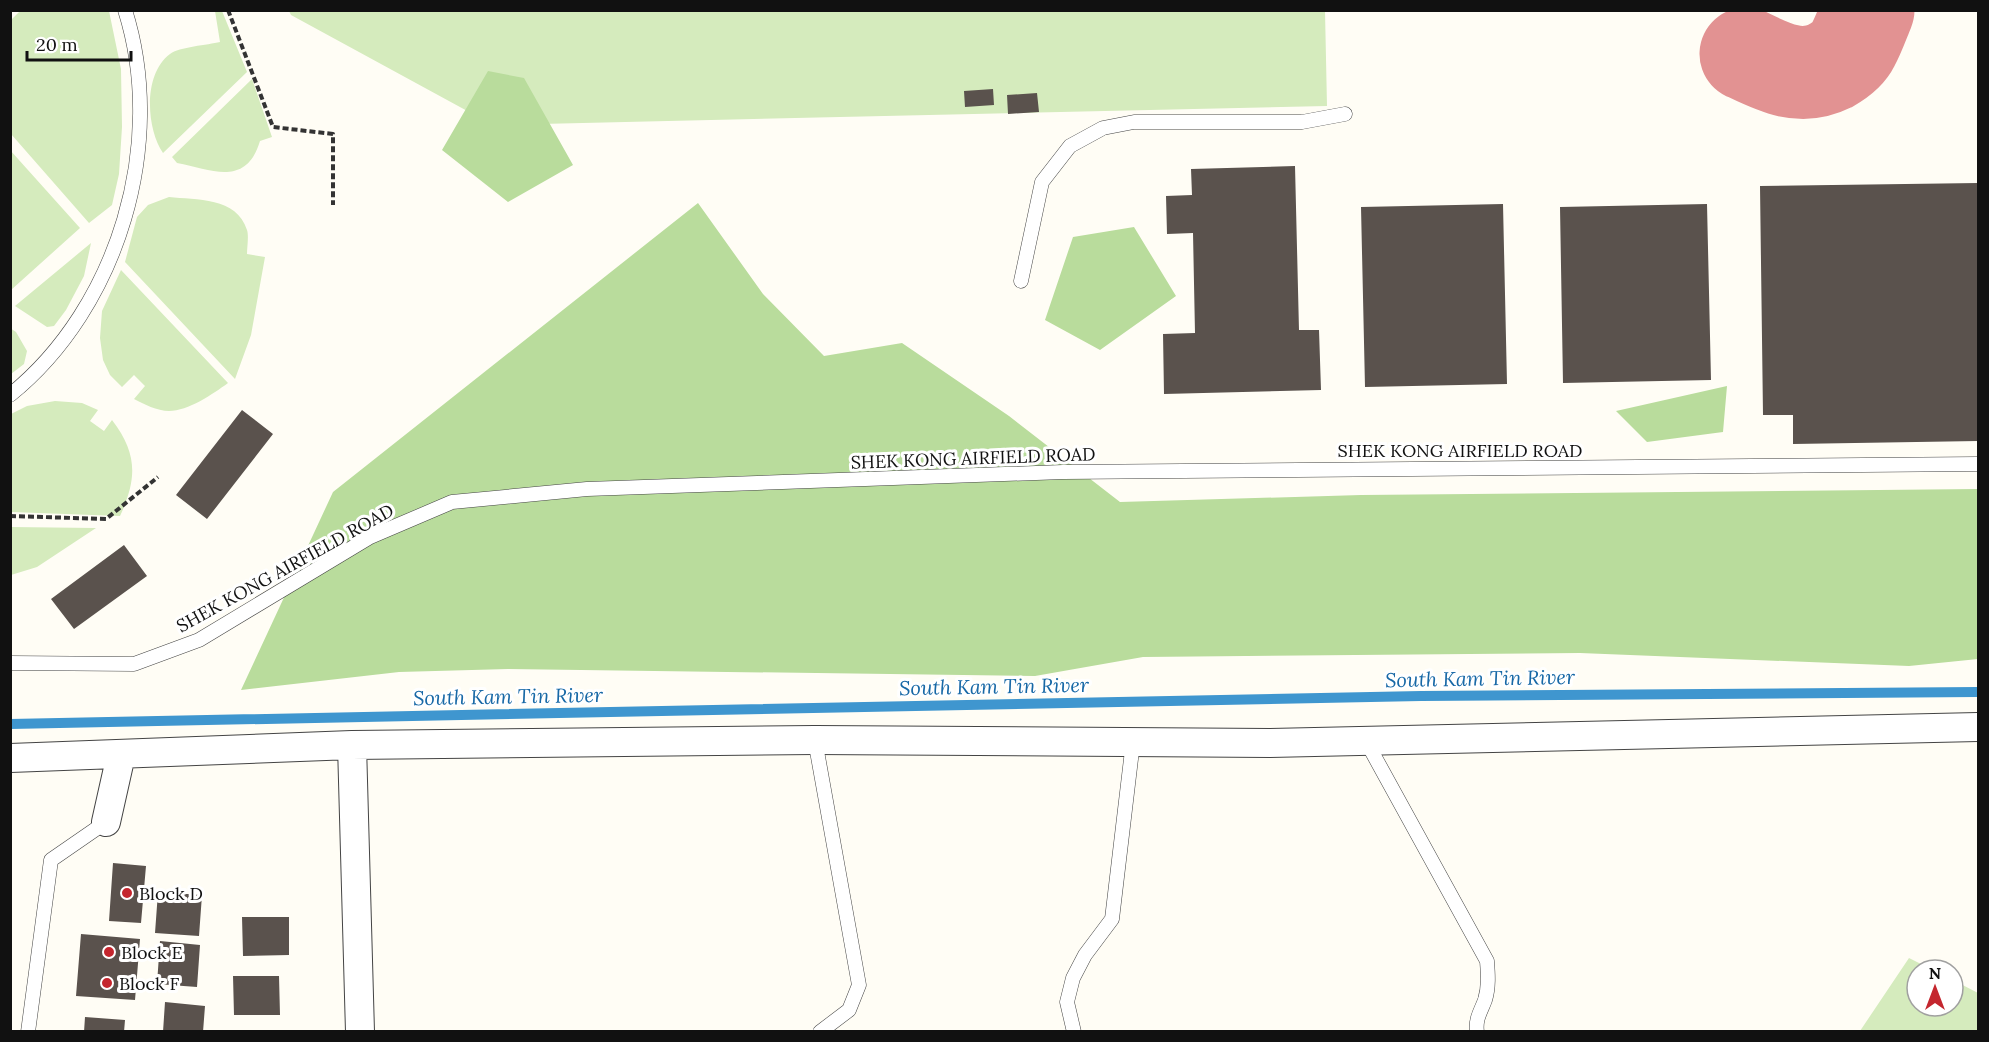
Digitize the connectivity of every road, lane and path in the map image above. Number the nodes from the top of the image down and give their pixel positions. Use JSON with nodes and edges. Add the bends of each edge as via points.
{"nodes":[{"id":1,"x":125,"y":10,"type":"edge"},
{"id":2,"x":228,"y":10,"type":"edge"},
{"id":3,"x":1345,"y":114,"type":"dead end"},
{"id":4,"x":333,"y":205,"type":"dead end"},
{"id":5,"x":1021,"y":280,"type":"dead end"},
{"id":6,"x":10,"y":395,"type":"edge"},
{"id":7,"x":1978,"y":464,"type":"edge"},
{"id":8,"x":158,"y":477,"type":"dead end"},
{"id":9,"x":10,"y":516,"type":"edge"},
{"id":10,"x":10,"y":663,"type":"edge"},
{"id":11,"x":1978,"y":727,"type":"edge"},
{"id":12,"x":815,"y":740,"type":"junction"},
{"id":13,"x":1366,"y":741,"type":"junction"},
{"id":14,"x":1133,"y":742,"type":"junction"},
{"id":15,"x":352,"y":746,"type":"junction"},
{"id":16,"x":121,"y":755,"type":"junction"},
{"id":17,"x":10,"y":758,"type":"edge"},
{"id":18,"x":106,"y":822,"type":"joint"},
{"id":19,"x":28,"y":1032,"type":"edge"},
{"id":20,"x":360,"y":1032,"type":"edge"},
{"id":21,"x":820,"y":1032,"type":"edge"},
{"id":22,"x":1074,"y":1032,"type":"edge"},
{"id":23,"x":1477,"y":1032,"type":"edge"}],
"edges":[{"from":1,"to":6,"type":"lane","via":[[136,58],[140,115],[131,194],[119,237],[78,319],[51,355]]},
{"from":2,"to":4,"type":"path","via":[[273,127],[333,134]]},
{"from":3,"to":5,"type":"lane","via":[[1302,122],[1134,122],[1103,128],[1070,146],[1042,182]]},
{"from":7,"to":10,"type":"lane","name":"SHEK KONG AIRFIELD ROAD","via":[[1063,472],[588,489],[452,502],[370,537],[199,640],[134,664]]},
{"from":8,"to":9,"type":"path","via":[[106,519]]},
{"from":11,"to":13,"type":"street"},
{"from":12,"to":14,"type":"street"},
{"from":12,"to":15,"type":"street"},
{"from":12,"to":21,"type":"lane","via":[[859,985],[849,1010]]},
{"from":13,"to":14,"type":"street"},
{"from":13,"to":23,"type":"lane","via":[[1487,961],[1489,982],[1476,1021]]},
{"from":14,"to":22,"type":"lane","via":[[1112,919],[1084,954],[1073,978],[1067,1002]]},
{"from":15,"to":16,"type":"street"},
{"from":15,"to":20,"type":"street"},
{"from":16,"to":17,"type":"street"},
{"from":16,"to":18,"type":"street"},
{"from":18,"to":19,"type":"lane","via":[[51,860]]}]}
